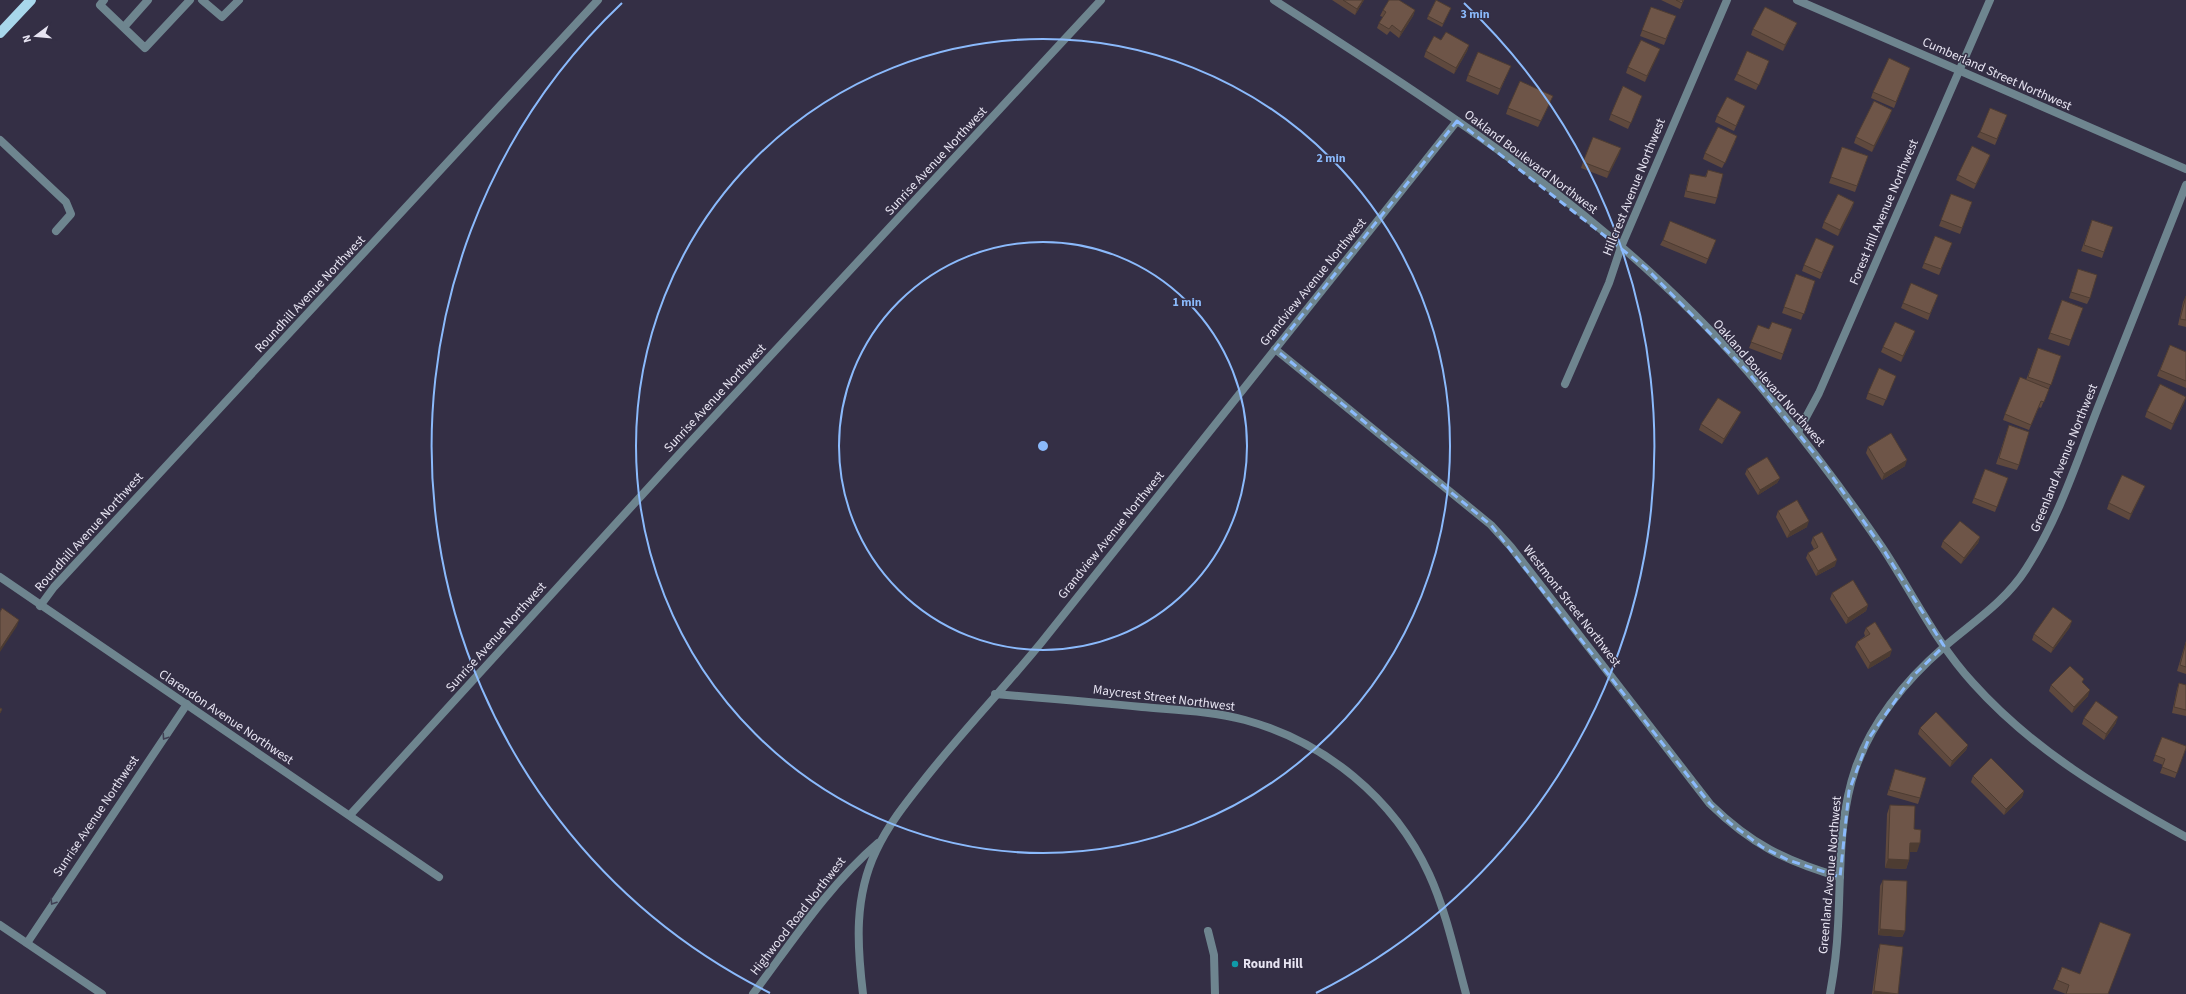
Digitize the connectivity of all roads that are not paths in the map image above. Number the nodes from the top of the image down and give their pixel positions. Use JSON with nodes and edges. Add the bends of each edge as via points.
{"nodes":[{"id":1,"x":31,"y":0,"type":"edge"},
{"id":2,"x":104,"y":0,"type":"edge"},
{"id":3,"x":148,"y":0,"type":"edge"},
{"id":4,"x":190,"y":0,"type":"edge"},
{"id":5,"x":202,"y":0,"type":"edge"},
{"id":6,"x":240,"y":0,"type":"edge"},
{"id":7,"x":598,"y":0,"type":"edge"},
{"id":8,"x":1101,"y":0,"type":"edge"},
{"id":9,"x":1274,"y":0,"type":"edge"},
{"id":10,"x":1728,"y":0,"type":"edge"},
{"id":11,"x":1798,"y":0,"type":"edge"},
{"id":12,"x":1990,"y":0,"type":"edge"},
{"id":13,"x":124,"y":27,"type":"junction"},
{"id":14,"x":0,"y":34,"type":"edge"},
{"id":15,"x":1959,"y":70,"type":"junction"},
{"id":16,"x":1457,"y":122,"type":"junction"},
{"id":17,"x":0,"y":140,"type":"edge"},
{"id":18,"x":2186,"y":169,"type":"edge"},
{"id":19,"x":2186,"y":185,"type":"edge"},
{"id":20,"x":56,"y":231,"type":"dead end"},
{"id":21,"x":1621,"y":247,"type":"junction"},
{"id":22,"x":1275,"y":349,"type":"junction"},
{"id":23,"x":1565,"y":384,"type":"dead end"},
{"id":24,"x":1798,"y":432,"type":"junction"},
{"id":25,"x":0,"y":577,"type":"edge"},
{"id":26,"x":40,"y":606,"type":"junction"},
{"id":27,"x":1944,"y":646,"type":"junction"},
{"id":28,"x":995,"y":694,"type":"junction"},
{"id":29,"x":187,"y":704,"type":"junction"},
{"id":30,"x":350,"y":815,"type":"junction"},
{"id":31,"x":2186,"y":837,"type":"edge"},
{"id":32,"x":883,"y":838,"type":"junction"},
{"id":33,"x":439,"y":877,"type":"dead end"},
{"id":34,"x":1840,"y":877,"type":"junction"},
{"id":35,"x":0,"y":925,"type":"edge"},
{"id":36,"x":1208,"y":931,"type":"dead end"},
{"id":37,"x":27,"y":942,"type":"junction"},
{"id":38,"x":102,"y":994,"type":"edge"},
{"id":39,"x":753,"y":994,"type":"edge"},
{"id":40,"x":864,"y":994,"type":"edge"},
{"id":41,"x":1215,"y":994,"type":"edge"},
{"id":42,"x":1466,"y":994,"type":"edge"},
{"id":43,"x":1830,"y":994,"type":"edge"}],
"edges":[{"from":1,"to":14,"type":"main road"},
{"from":2,"to":13,"type":"street","via":[[100,5]]},
{"from":3,"to":13,"type":"street"},
{"from":4,"to":13,"type":"street","via":[[145,48]]},
{"from":5,"to":6,"type":"street","via":[[222,17]]},
{"from":7,"to":26,"type":"street","name":"Roundhill Avenue Northwest","via":[[215,415],[158,473]]},
{"from":8,"to":30,"type":"street","name":"Sunrise Avenue Northwest","via":[[682,450]]},
{"from":9,"to":16,"type":"street","name":"Oakland Boulevard Northwest"},
{"from":10,"to":21,"type":"street","name":"Hillcrest Avenue Northwest"},
{"from":11,"to":15,"type":"street","name":"Cumberland Street Northwest"},
{"from":12,"to":15,"type":"street","name":"Forest Hill Avenue Northwest"},
{"from":15,"to":18,"type":"street","name":"Cumberland Street Northwest"},
{"from":15,"to":24,"type":"street","name":"Forest Hill Avenue Northwest","via":[[1819,393]]},
{"from":16,"to":21,"type":"street","name":"Oakland Boulevard Northwest","via":[[1510,159]]},
{"from":16,"to":22,"type":"street","name":"Grandview Avenue Northwest"},
{"from":17,"to":20,"type":"street","via":[[70,208],[71,214]]},
{"from":19,"to":27,"type":"street","name":"Greenland Avenue Northwest","via":[[2067,488],[2043,541],[2025,571],[2007,593],[1980,619]]},
{"from":21,"to":23,"type":"street","name":"Hillcrest Avenue Northwest","via":[[1609,283]]},
{"from":21,"to":24,"type":"street","name":"Oakland Boulevard Northwest","via":[[1686,306],[1747,371]]},
{"from":22,"to":28,"type":"street","name":"Grandview Avenue Northwest","via":[[1043,640]]},
{"from":22,"to":34,"type":"street","name":"Westmont Street Northwest","via":[[1491,525],[1516,553],[1710,804],[1730,823],[1762,847],[1788,860]]},
{"from":24,"to":27,"type":"street","name":"Oakland Boulevard Northwest","via":[[1883,549]]},
{"from":25,"to":26,"type":"street","name":"Clarendon Avenue Northwest"},
{"from":26,"to":29,"type":"street","name":"Clarendon Avenue Northwest"},
{"from":27,"to":31,"type":"street","name":"Oakland Boulevard Northwest","via":[[1975,686],[2040,747],[2119,800]]},
{"from":27,"to":34,"type":"street","name":"Greenland Avenue Northwest","via":[[1912,677],[1888,706],[1869,738],[1849,791]]},
{"from":28,"to":32,"type":"street","name":"Grandview Avenue Northwest","via":[[905,804]]},
{"from":28,"to":42,"type":"street","name":"Maycrest Street Northwest","via":[[1244,719],[1274,729],[1331,759],[1372,792],[1413,845],[1429,875]]},
{"from":29,"to":30,"type":"street","name":"Clarendon Avenue Northwest"},
{"from":29,"to":37,"type":"street","name":"Sunrise Avenue Northwest","one_way":true},
{"from":30,"to":33,"type":"street","name":"Clarendon Avenue Northwest"},
{"from":32,"to":39,"type":"street","name":"Highwood Road Northwest","via":[[855,863],[830,891]]},
{"from":32,"to":40,"type":"street","name":"Grandview Avenue Northwest","via":[[866,874],[860,899],[858,923]]},
{"from":34,"to":43,"type":"street","name":"Greenland Avenue Northwest","via":[[1838,927]]},
{"from":35,"to":37,"type":"street"},
{"from":36,"to":41,"type":"street","via":[[1214,955]]},
{"from":37,"to":38,"type":"street"}]}
